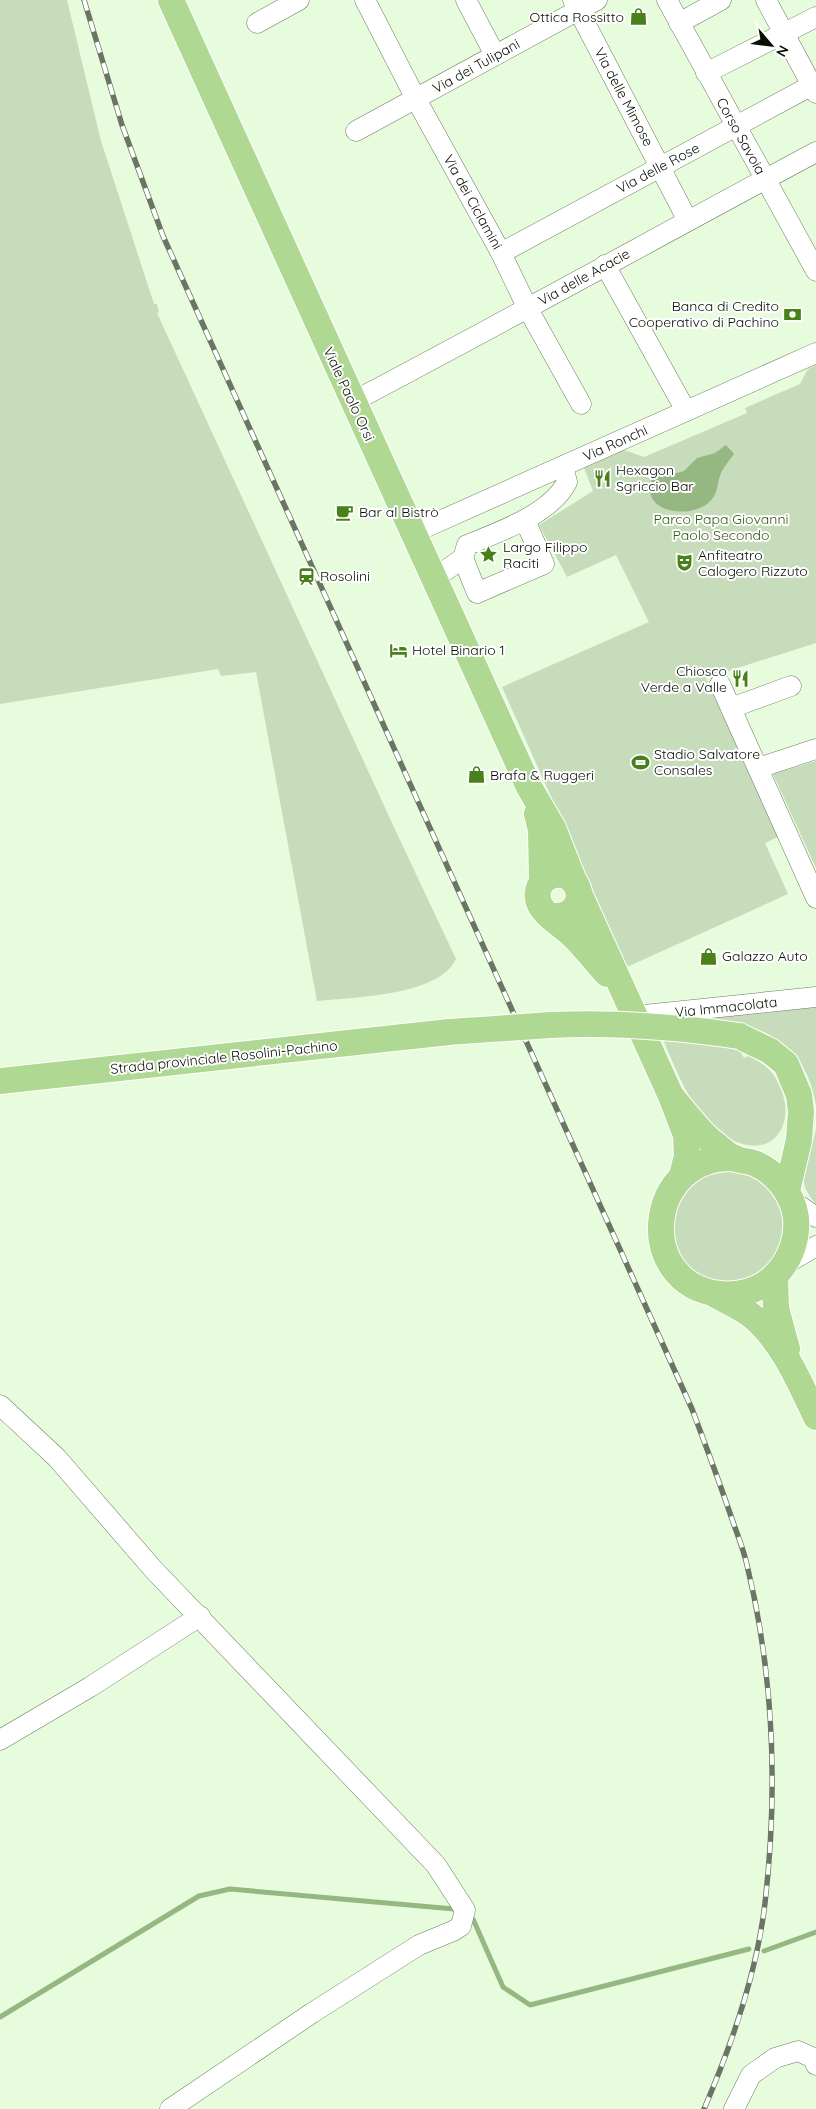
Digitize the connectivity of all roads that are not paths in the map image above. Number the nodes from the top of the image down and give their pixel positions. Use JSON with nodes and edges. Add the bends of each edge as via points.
{"nodes":[{"id":1,"x":171,"y":0,"type":"edge"},
{"id":2,"x":299,"y":0,"type":"edge"},
{"id":3,"x":365,"y":0,"type":"edge"},
{"id":4,"x":466,"y":0,"type":"edge"},
{"id":5,"x":597,"y":0,"type":"edge"},
{"id":6,"x":667,"y":0,"type":"edge"},
{"id":7,"x":721,"y":0,"type":"edge"},
{"id":8,"x":766,"y":0,"type":"edge"},
{"id":9,"x":576,"y":5,"type":"edge"},
{"id":10,"x":816,"y":17,"type":"edge"},
{"id":11,"x":257,"y":22,"type":"dead end"},
{"id":12,"x":679,"y":22,"type":"junction"},
{"id":13,"x":784,"y":34,"type":"junction"},
{"id":14,"x":495,"y":55,"type":"junction"},
{"id":15,"x":706,"y":73,"type":"junction"},
{"id":16,"x":815,"y":87,"type":"edge"},
{"id":17,"x":416,"y":99,"type":"junction"},
{"id":18,"x":736,"y":126,"type":"junction"},
{"id":19,"x":356,"y":130,"type":"dead end"},
{"id":20,"x":816,"y":152,"type":"edge"},
{"id":21,"x":660,"y":166,"type":"junction"},
{"id":22,"x":764,"y":179,"type":"junction"},
{"id":23,"x":688,"y":221,"type":"junction"},
{"id":24,"x":501,"y":253,"type":"junction"},
{"id":25,"x":605,"y":265,"type":"junction"},
{"id":26,"x":816,"y":271,"type":"edge"},
{"id":27,"x":528,"y":309,"type":"junction"},
{"id":28,"x":816,"y":353,"type":"edge"},
{"id":29,"x":352,"y":402,"type":"junction"},
{"id":30,"x":582,"y":404,"type":"dead end"},
{"id":31,"x":686,"y":411,"type":"junction"},
{"id":32,"x":563,"y":466,"type":"junction"},
{"id":33,"x":526,"y":520,"type":"junction"},
{"id":34,"x":413,"y":533,"type":"junction"},
{"id":35,"x":463,"y":558,"type":"junction"},
{"id":36,"x":435,"y":578,"type":"junction"},
{"id":37,"x":720,"y":684,"type":"dead end"},
{"id":38,"x":791,"y":686,"type":"dead end"},
{"id":39,"x":730,"y":708,"type":"junction"},
{"id":40,"x":816,"y":749,"type":"edge"},
{"id":41,"x":758,"y":768,"type":"junction"},
{"id":42,"x":528,"y":787,"type":"junction"},
{"id":43,"x":542,"y":882,"type":"junction"},
{"id":44,"x":577,"y":888,"type":"junction"},
{"id":45,"x":816,"y":898,"type":"edge"},
{"id":46,"x":550,"y":915,"type":"junction"},
{"id":47,"x":816,"y":997,"type":"edge"},
{"id":48,"x":630,"y":1006,"type":"junction"},
{"id":49,"x":0,"y":1081,"type":"edge"},
{"id":50,"x":671,"y":1096,"type":"junction"},
{"id":51,"x":801,"y":1112,"type":"junction"},
{"id":52,"x":745,"y":1161,"type":"junction"},
{"id":53,"x":682,"y":1176,"type":"junction"},
{"id":54,"x":789,"y":1196,"type":"junction"},
{"id":55,"x":816,"y":1218,"type":"edge"},
{"id":56,"x":816,"y":1246,"type":"edge"},
{"id":57,"x":780,"y":1271,"type":"junction"},
{"id":58,"x":714,"y":1294,"type":"junction"},
{"id":59,"x":792,"y":1367,"type":"junction"},
{"id":60,"x":0,"y":1405,"type":"edge"},
{"id":61,"x":816,"y":1417,"type":"edge"},
{"id":62,"x":200,"y":1616,"type":"junction"},
{"id":63,"x":0,"y":1740,"type":"edge"},
{"id":64,"x":815,"y":2062,"type":"edge"},
{"id":65,"x":170,"y":2109,"type":"edge"},
{"id":66,"x":734,"y":2109,"type":"edge"}],
"edges":[{"from":1,"to":29,"type":"main road","name":"Viale Paolo Orsi"},
{"from":2,"to":11,"type":"street"},
{"from":3,"to":17,"type":"street","name":"Via dei Ciclamini"},
{"from":4,"to":14,"type":"street"},
{"from":5,"to":9,"type":"street","name":"Via dei Tulipani"},
{"from":6,"to":12,"type":"street","name":"Corso Savoia"},
{"from":7,"to":12,"type":"street"},
{"from":8,"to":13,"type":"street"},
{"from":9,"to":14,"type":"street","name":"Via dei Tulipani"},
{"from":9,"to":21,"type":"street","name":"Via delle Mimose"},
{"from":10,"to":13,"type":"street"},
{"from":12,"to":15,"type":"street","name":"Corso Savoia"},
{"from":13,"to":15,"type":"street"},
{"from":13,"to":16,"type":"street"},
{"from":14,"to":17,"type":"street","name":"Via dei Tulipani"},
{"from":15,"to":18,"type":"street","name":"Corso Savoia"},
{"from":16,"to":18,"type":"street","name":"Via delle Rose"},
{"from":17,"to":19,"type":"street","name":"Via dei Tulipani"},
{"from":17,"to":24,"type":"street","name":"Via dei Ciclamini"},
{"from":18,"to":21,"type":"street","name":"Via delle Rose"},
{"from":18,"to":22,"type":"street","name":"Corso Savoia"},
{"from":20,"to":22,"type":"street","name":"Via delle Acacie"},
{"from":21,"to":23,"type":"street","name":"Via delle Mimose"},
{"from":21,"to":24,"type":"street","name":"Via delle Rose"},
{"from":22,"to":23,"type":"street","name":"Via delle Acacie"},
{"from":22,"to":26,"type":"street","name":"Corso Savoia"},
{"from":23,"to":25,"type":"street","name":"Via delle Acacie"},
{"from":24,"to":27,"type":"street","name":"Via dei Ciclamini"},
{"from":25,"to":27,"type":"street","name":"Via delle Acacie"},
{"from":25,"to":31,"type":"street"},
{"from":27,"to":29,"type":"street","name":"Via delle Acacie"},
{"from":27,"to":30,"type":"street","name":"Via dei Ciclamini"},
{"from":28,"to":31,"type":"street","name":"Via Ronchi"},
{"from":29,"to":34,"type":"main road","name":"Viale Paolo Orsi"},
{"from":31,"to":32,"type":"street","name":"Via Ronchi"},
{"from":32,"to":33,"type":"street","via":[[567,482],[562,492]]},
{"from":32,"to":34,"type":"street","name":"Via Ronchi"},
{"from":33,"to":35,"type":"street","via":[[467,545]]},
{"from":33,"to":35,"type":"street","via":[[544,564],[477,593]]},
{"from":34,"to":36,"type":"main road","name":"Viale Paolo Orsi"},
{"from":35,"to":36,"type":"street"},
{"from":36,"to":42,"type":"main road","name":"Viale Paolo Orsi"},
{"from":37,"to":39,"type":"street"},
{"from":38,"to":39,"type":"street"},
{"from":39,"to":41,"type":"street"},
{"from":40,"to":41,"type":"street"},
{"from":41,"to":45,"type":"street"},
{"from":42,"to":43,"type":"main road","via":[[541,830]]},
{"from":42,"to":44,"type":"main road","via":[[553,828]]},
{"from":43,"to":44,"type":"main road","via":[[547,878],[566,876]]},
{"from":43,"to":46,"type":"main road","via":[[538,902]]},
{"from":44,"to":46,"type":"main road","via":[[579,897],[574,909],[562,916]]},
{"from":44,"to":48,"type":"main road"},
{"from":46,"to":48,"type":"main road","via":[[572,935]]},
{"from":47,"to":48,"type":"street","name":"Via Immacolata"},
{"from":48,"to":50,"type":"main road"},
{"from":49,"to":51,"type":"main road","name":"Strada provinciale Rosolini-Pachino","bridge":true,"via":[[449,1032],[611,1025],[739,1036],[770,1051],[786,1064],[799,1095]]},
{"from":50,"to":52,"type":"main road","via":[[710,1140]]},
{"from":50,"to":53,"type":"main road","via":[[686,1135],[687,1156]]},
{"from":51,"to":52,"type":"main road","via":[[789,1140],[779,1149]]},
{"from":51,"to":54,"type":"main road","name":"Strada provinciale Rosolini-Pachino"},
{"from":52,"to":53,"type":"main road","via":[[706,1162]]},
{"from":52,"to":54,"type":"main road","via":[[773,1175]]},
{"from":53,"to":58,"type":"main road","via":[[662,1208],[662,1245],[669,1262],[681,1276]]},
{"from":54,"to":55,"type":"street"},
{"from":54,"to":57,"type":"main road","via":[[796,1217],[796,1234],[792,1250]]},
{"from":56,"to":57,"type":"street"},
{"from":57,"to":58,"type":"main road","via":[[746,1293]]},
{"from":57,"to":59,"type":"main road","via":[[776,1308]]},
{"from":58,"to":59,"type":"main road","via":[[759,1322]]},
{"from":59,"to":61,"type":"main road"},
{"from":60,"to":62,"type":"street","via":[[57,1458],[153,1569]]},
{"from":62,"to":63,"type":"street"},
{"from":62,"to":65,"type":"street","via":[[436,1865],[465,1910],[461,1926],[419,1945]]},
{"from":64,"to":66,"type":"street","via":[[798,2051],[775,2058],[751,2076]]}]}
